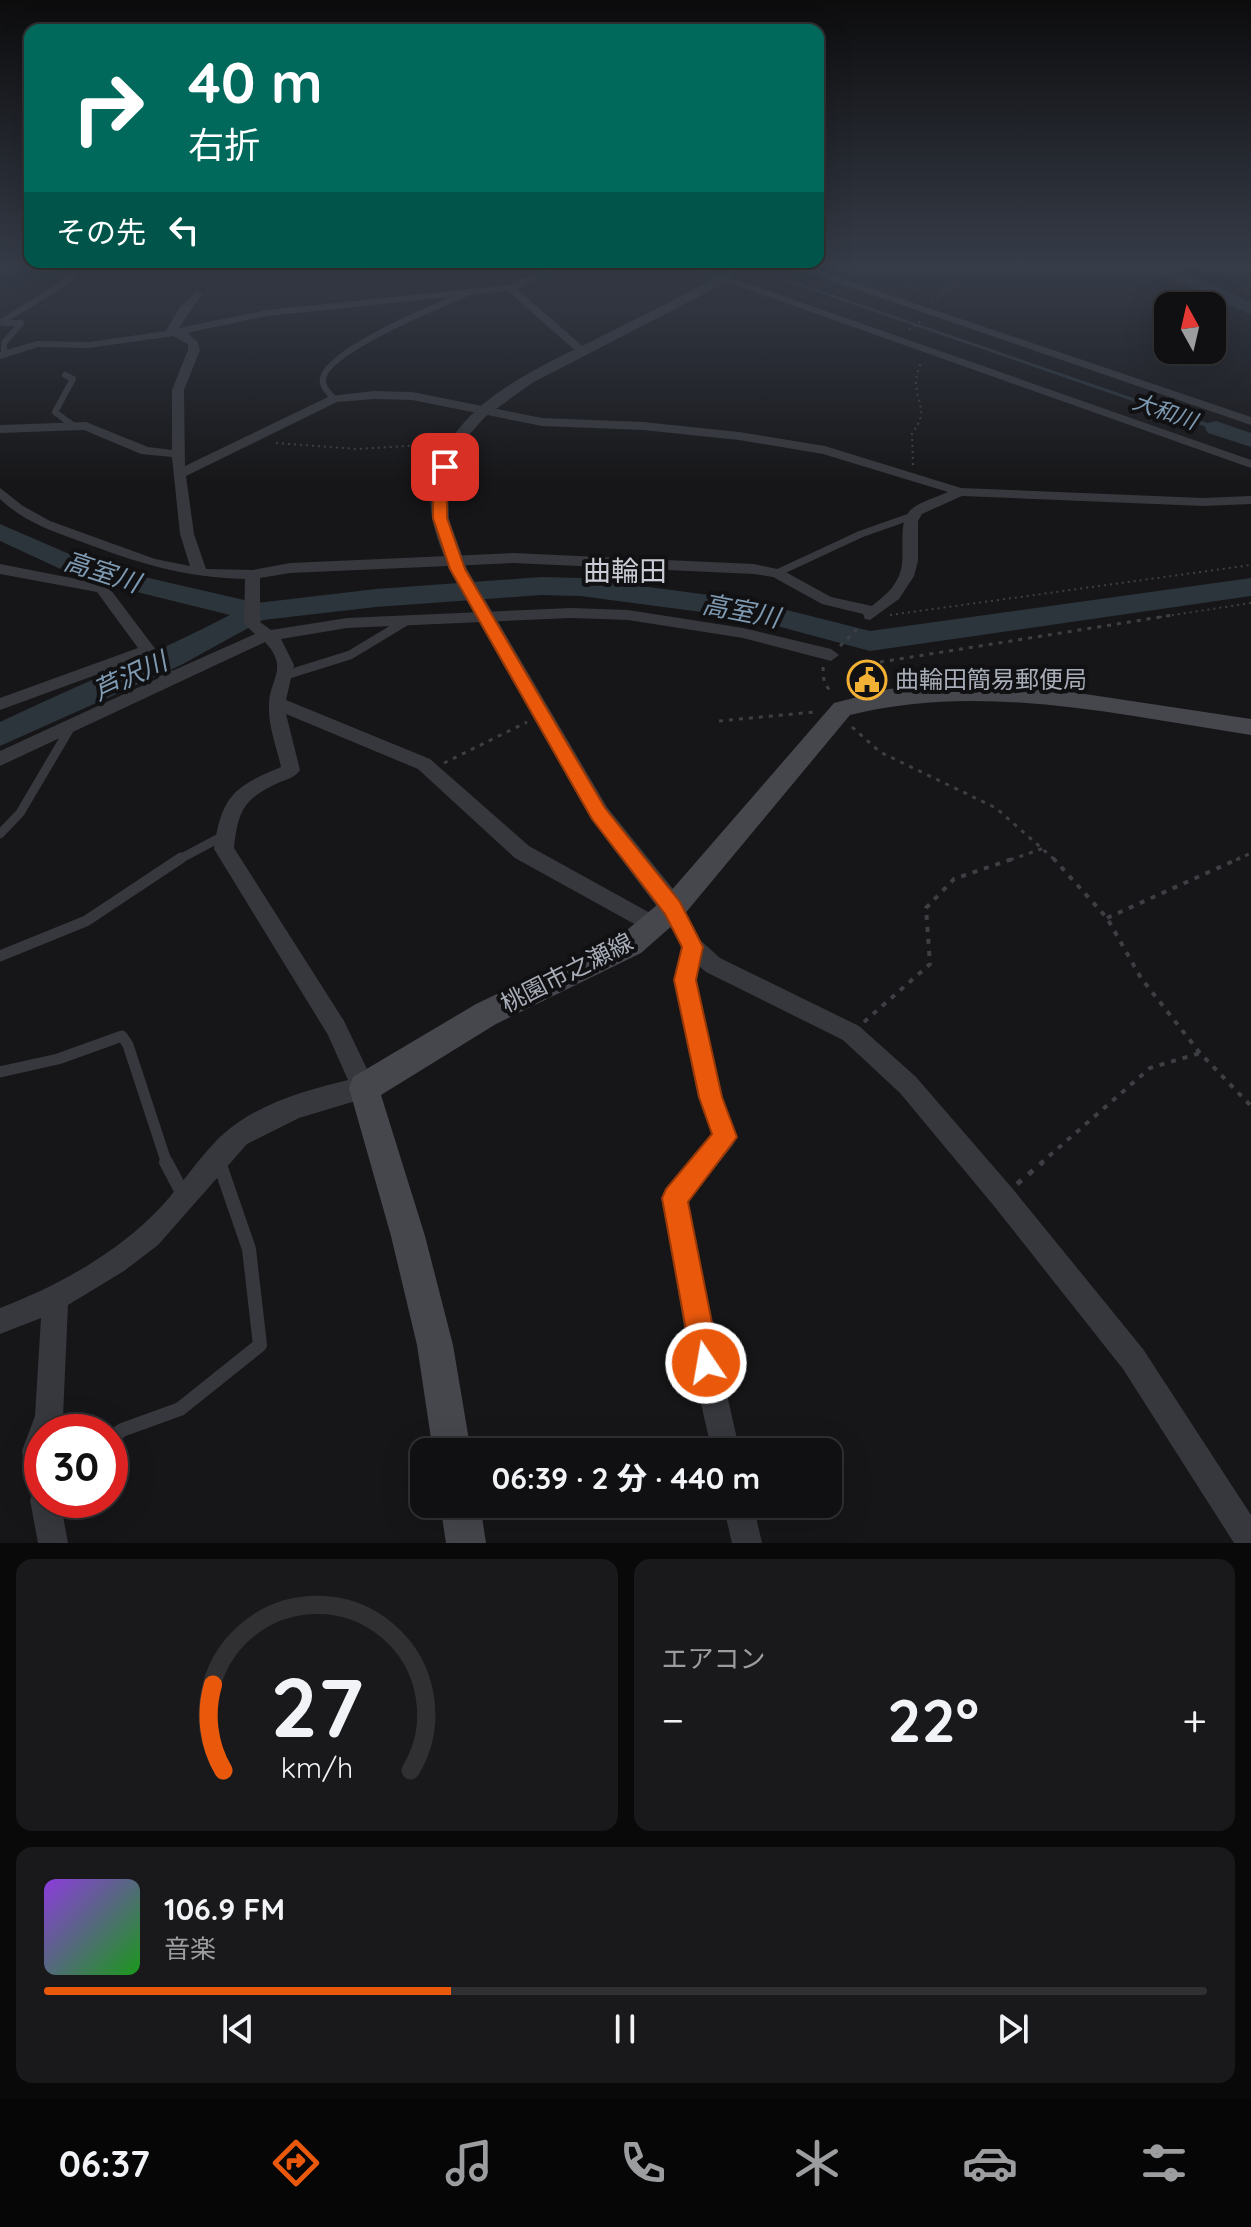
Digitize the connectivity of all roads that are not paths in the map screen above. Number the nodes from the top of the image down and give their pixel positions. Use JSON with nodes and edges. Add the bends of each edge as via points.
{"nodes":[{"id":1,"x":120,"y":340,"type":"edge"},
{"id":2,"x":190,"y":340,"type":"edge"},
{"id":3,"x":367,"y":340,"type":"edge"},
{"id":4,"x":569,"y":340,"type":"edge"},
{"id":5,"x":605,"y":340,"type":"edge"},
{"id":6,"x":900,"y":340,"type":"edge"},
{"id":7,"x":1006,"y":340,"type":"edge"},
{"id":8,"x":583,"y":352,"type":"junction"},
{"id":9,"x":2,"y":355,"type":"edge"},
{"id":10,"x":65,"y":375,"type":"dead end"},
{"id":11,"x":334,"y":399,"type":"junction"},
{"id":12,"x":483,"y":412,"type":"junction"},
{"id":13,"x":1251,"y":421,"type":"edge"},
{"id":14,"x":72,"y":425,"type":"junction"},
{"id":15,"x":0,"y":429,"type":"edge"},
{"id":16,"x":179,"y":454,"type":"junction"},
{"id":17,"x":1251,"y":464,"type":"edge"},
{"id":18,"x":179,"y":474,"type":"junction"},
{"id":19,"x":0,"y":492,"type":"edge"},
{"id":20,"x":960,"y":492,"type":"junction"},
{"id":21,"x":1251,"y":500,"type":"edge"},
{"id":22,"x":915,"y":515,"type":"junction"},
{"id":23,"x":456,"y":565,"type":"junction"},
{"id":24,"x":0,"y":569,"type":"edge"},
{"id":25,"x":200,"y":573,"type":"junction"},
{"id":26,"x":777,"y":573,"type":"junction"},
{"id":27,"x":252,"y":580,"type":"junction"},
{"id":28,"x":485,"y":615,"type":"junction"},
{"id":29,"x":408,"y":620,"type":"junction"},
{"id":30,"x":260,"y":630,"type":"junction"},
{"id":31,"x":149,"y":653,"type":"junction"},
{"id":32,"x":832,"y":654,"type":"road end"},
{"id":33,"x":286,"y":675,"type":"junction"},
{"id":34,"x":167,"y":677,"type":"junction"},
{"id":35,"x":277,"y":703,"type":"junction"},
{"id":36,"x":0,"y":704,"type":"edge"},
{"id":37,"x":72,"y":725,"type":"junction"},
{"id":38,"x":1251,"y":727,"type":"edge"},
{"id":39,"x":0,"y":759,"type":"edge"},
{"id":40,"x":0,"y":834,"type":"edge"},
{"id":41,"x":225,"y":835,"type":"junction"},
{"id":42,"x":663,"y":917,"type":"junction"},
{"id":43,"x":693,"y":947,"type":"junction"},
{"id":44,"x":0,"y":956,"type":"edge"},
{"id":45,"x":0,"y":1072,"type":"edge"},
{"id":46,"x":364,"y":1088,"type":"junction"},
{"id":47,"x":218,"y":1160,"type":"junction"},
{"id":48,"x":185,"y":1198,"type":"junction"},
{"id":49,"x":55,"y":1298,"type":"junction"},
{"id":50,"x":0,"y":1321,"type":"edge"},
{"id":51,"x":49,"y":1414,"type":"edge"},
{"id":52,"x":128,"y":1428,"type":"edge"},
{"id":53,"x":450,"y":1438,"type":"edge"},
{"id":54,"x":723,"y":1438,"type":"edge"},
{"id":55,"x":48,"y":1518,"type":"edge"},
{"id":56,"x":462,"y":1518,"type":"edge"},
{"id":57,"x":741,"y":1518,"type":"edge"},
{"id":58,"x":1249,"y":1542,"type":"edge"},
{"id":59,"x":53,"y":1543,"type":"edge"},
{"id":60,"x":466,"y":1543,"type":"edge"},
{"id":61,"x":747,"y":1543,"type":"edge"}],
"edges":[{"from":1,"to":9,"type":"street","via":[[37,344]]},
{"from":2,"to":16,"type":"street","via":[[194,350],[178,390]]},
{"from":3,"to":11,"type":"lane","via":[[332,361],[323,378]]},
{"from":4,"to":8,"type":"street"},
{"from":5,"to":8,"type":"street"},
{"from":6,"to":17,"type":"street"},
{"from":7,"to":13,"type":"street"},
{"from":8,"to":12,"type":"street","via":[[531,378]]},
{"from":10,"to":14,"type":"lane","via":[[73,379],[55,412]]},
{"from":11,"to":12,"type":"street","via":[[412,396]]},
{"from":11,"to":18,"type":"street"},
{"from":12,"to":20,"type":"street","via":[[542,422],[739,436],[825,450]]},
{"from":12,"to":23,"type":"street","via":[[445,467],[439,501],[442,530]]},
{"from":14,"to":15,"type":"street"},
{"from":14,"to":16,"type":"street","via":[[97,429],[146,451]]},
{"from":16,"to":18,"type":"street"},
{"from":18,"to":25,"type":"street","via":[[187,534]]},
{"from":19,"to":25,"type":"street","via":[[45,524],[152,563]]},
{"from":20,"to":21,"type":"street"},
{"from":20,"to":22,"type":"street"},
{"from":22,"to":26,"type":"lane","via":[[828,547]]},
{"from":22,"to":26,"type":"street","via":[[907,576],[872,614],[827,601]]},
{"from":23,"to":26,"type":"street","via":[[546,558]]},
{"from":23,"to":27,"type":"street","via":[[290,568]]},
{"from":23,"to":28,"type":"street"},
{"from":24,"to":31,"type":"street","via":[[102,588]]},
{"from":25,"to":27,"type":"street"},
{"from":27,"to":30,"type":"street"},
{"from":28,"to":29,"type":"street"},
{"from":28,"to":32,"type":"street","via":[[628,615]]},
{"from":28,"to":42,"type":"street"},
{"from":29,"to":30,"type":"street"},
{"from":29,"to":33,"type":"lane","via":[[352,657]]},
{"from":30,"to":33,"type":"street","via":[[283,653]]},
{"from":30,"to":34,"type":"street"},
{"from":31,"to":34,"type":"street"},
{"from":31,"to":36,"type":"street","via":[[119,659]]},
{"from":33,"to":35,"type":"street"},
{"from":34,"to":37,"type":"street"},
{"from":35,"to":41,"type":"street","via":[[291,770],[244,790],[226,820]]},
{"from":35,"to":42,"type":"street","via":[[424,764],[522,852]]},
{"from":37,"to":39,"type":"street"},
{"from":37,"to":40,"type":"lane","via":[[20,813]]},
{"from":38,"to":42,"type":"main road","name":"桃園市之瀬線","via":[[992,693],[911,694],[828,710]]},
{"from":41,"to":44,"type":"lane","via":[[194,849],[86,921]]},
{"from":41,"to":46,"type":"street","via":[[224,849],[336,1028]]},
{"from":42,"to":43,"type":"street"},
{"from":42,"to":46,"type":"main road","name":"桃園市之瀬線","via":[[631,944],[486,1014]]},
{"from":43,"to":54,"type":"street","via":[[685,980],[710,1097],[725,1137],[675,1198]]},
{"from":43,"to":58,"type":"street","via":[[713,965],[851,1033],[908,1085],[1133,1359]]},
{"from":45,"to":48,"type":"lane","via":[[122,1036],[170,1174]]},
{"from":46,"to":47,"type":"street","via":[[260,1123],[238,1137]]},
{"from":46,"to":53,"type":"main road","via":[[435,1345]]},
{"from":47,"to":48,"type":"street"},
{"from":47,"to":52,"type":"lane","via":[[249,1249],[260,1345],[180,1409]]},
{"from":48,"to":49,"type":"street","via":[[149,1236]]},
{"from":49,"to":50,"type":"street"},
{"from":49,"to":51,"type":"street"},
{"from":55,"to":59,"type":"street"},
{"from":56,"to":60,"type":"main road"},
{"from":57,"to":61,"type":"street"}]}
